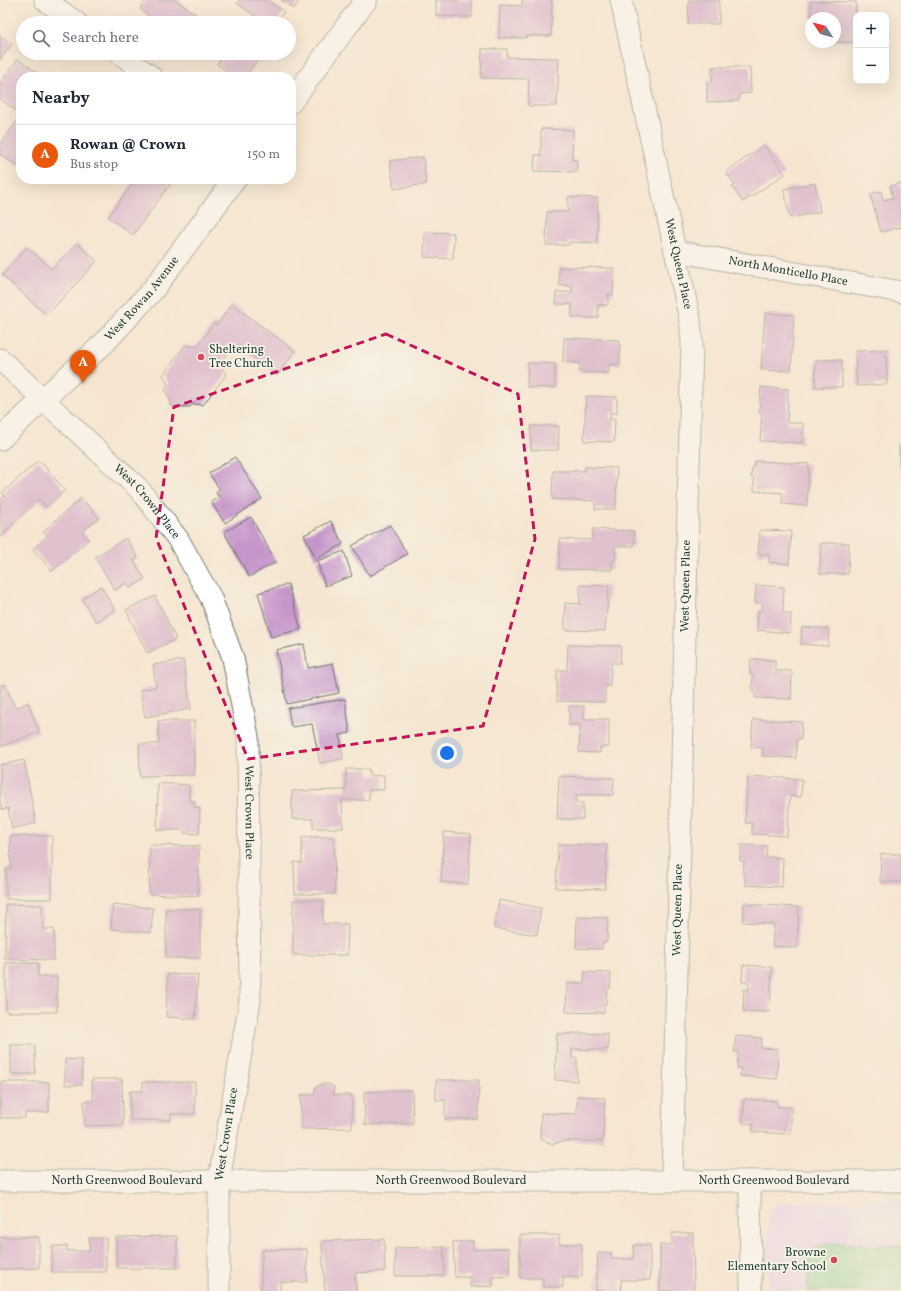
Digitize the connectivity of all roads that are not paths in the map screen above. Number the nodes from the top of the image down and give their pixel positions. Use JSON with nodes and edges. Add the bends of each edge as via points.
{"nodes":[{"id":1,"x":45,"y":0,"type":"edge"},
{"id":2,"x":366,"y":0,"type":"edge"},
{"id":3,"x":621,"y":0,"type":"edge"},
{"id":4,"x":67,"y":16,"type":"edge"},
{"id":5,"x":129,"y":60,"type":"edge"},
{"id":6,"x":145,"y":72,"type":"edge"},
{"id":7,"x":296,"y":95,"type":"edge"},
{"id":8,"x":231,"y":184,"type":"edge"},
{"id":9,"x":675,"y":251,"type":"junction"},
{"id":10,"x":901,"y":292,"type":"edge"},
{"id":11,"x":0,"y":359,"type":"edge"},
{"id":12,"x":44,"y":399,"type":"junction"},
{"id":13,"x":0,"y":439,"type":"edge"},
{"id":14,"x":218,"y":1180,"type":"junction"},
{"id":15,"x":672,"y":1180,"type":"junction"},
{"id":16,"x":0,"y":1181,"type":"edge"},
{"id":17,"x":901,"y":1181,"type":"edge"},
{"id":18,"x":750,"y":1182,"type":"junction"},
{"id":19,"x":219,"y":1291,"type":"edge"},
{"id":20,"x":750,"y":1291,"type":"edge"}],
"edges":[{"from":1,"to":4,"type":"street"},
{"from":2,"to":7,"type":"street"},
{"from":3,"to":9,"type":"street","name":"West Queen Place"},
{"from":5,"to":6,"type":"street"},
{"from":8,"to":12,"type":"street","name":"West Rowan Avenue","via":[[152,291],[103,344]]},
{"from":9,"to":10,"type":"street","name":"North Monticello Place"},
{"from":9,"to":15,"type":"street","name":"West Queen Place","via":[[692,341]]},
{"from":11,"to":12,"type":"street","name":"West Crown Place"},
{"from":12,"to":13,"type":"street","name":"West Rowan Avenue"},
{"from":12,"to":14,"type":"street","name":"West Crown Place","via":[[139,489],[178,539],[210,598],[233,658],[248,737],[250,1001]]},
{"from":14,"to":15,"type":"street","name":"North Greenwood Boulevard"},
{"from":14,"to":16,"type":"street","name":"North Greenwood Boulevard"},
{"from":14,"to":19,"type":"street","name":"West Crown Place"},
{"from":15,"to":18,"type":"street","name":"North Greenwood Boulevard"},
{"from":17,"to":18,"type":"street","name":"North Greenwood Boulevard"},
{"from":18,"to":20,"type":"street"}]}
